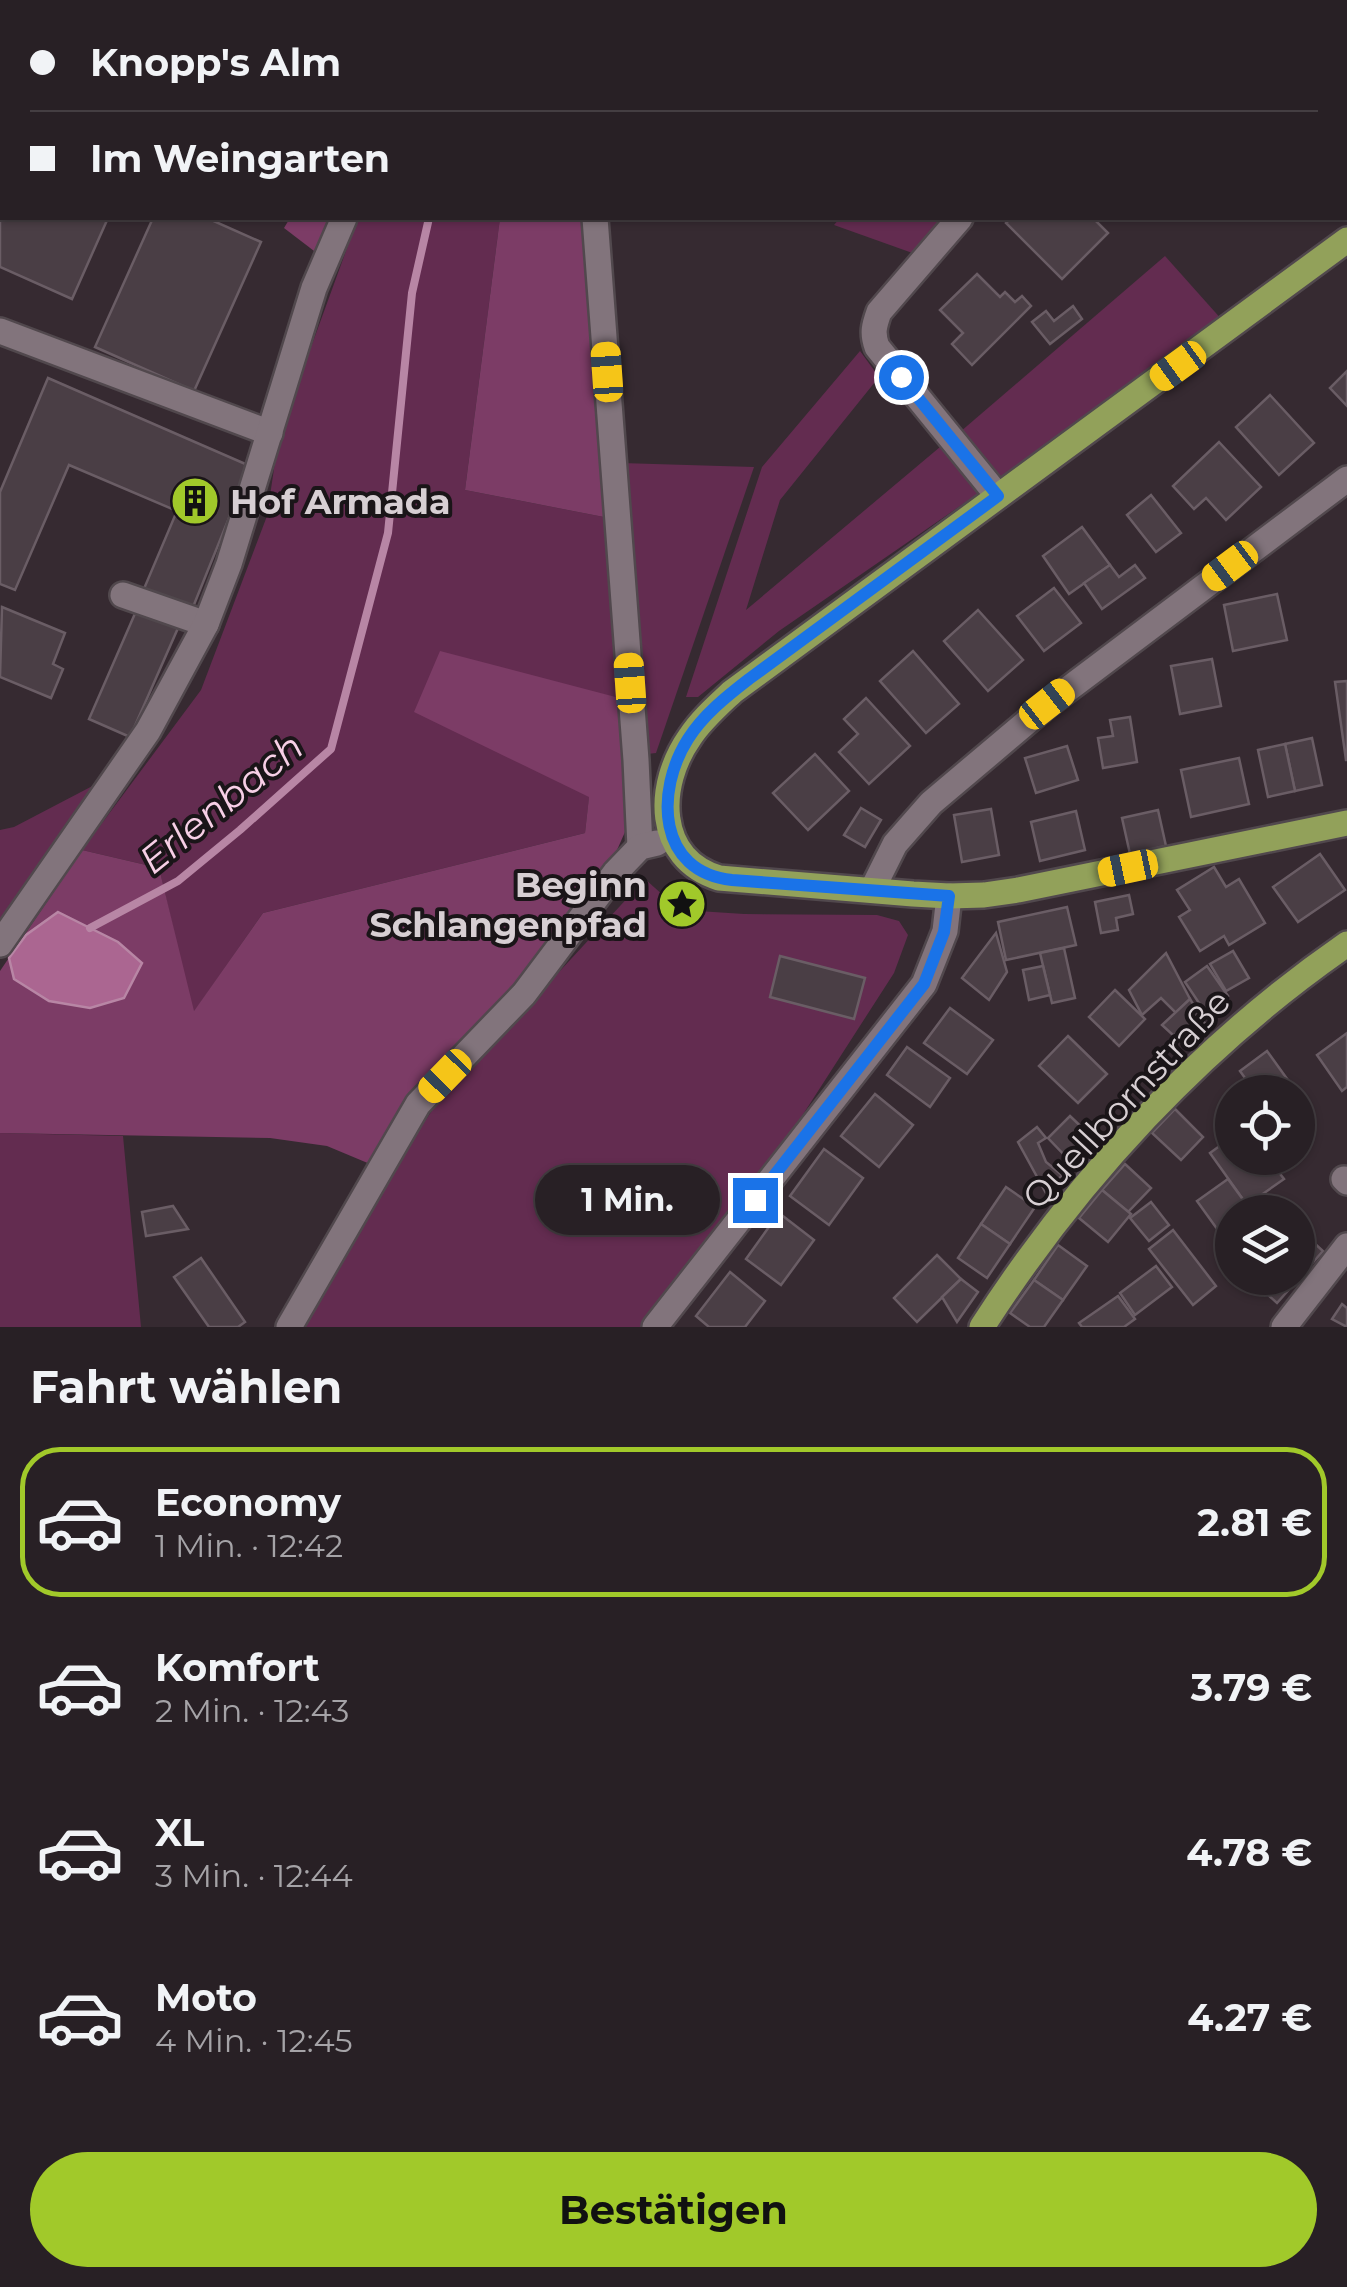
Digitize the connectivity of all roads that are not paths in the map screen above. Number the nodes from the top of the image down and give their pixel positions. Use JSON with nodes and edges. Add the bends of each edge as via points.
{"nodes":[{"id":1,"x":343,"y":220,"type":"edge"},
{"id":2,"x":595,"y":220,"type":"edge"},
{"id":3,"x":958,"y":220,"type":"edge"},
{"id":4,"x":1347,"y":240,"type":"edge"},
{"id":5,"x":0,"y":331,"type":"edge"},
{"id":6,"x":270,"y":433,"type":"junction"},
{"id":7,"x":1347,"y":479,"type":"edge"},
{"id":8,"x":998,"y":496,"type":"junction"},
{"id":9,"x":123,"y":595,"type":"dead end"},
{"id":10,"x":206,"y":624,"type":"junction"},
{"id":11,"x":1347,"y":823,"type":"edge"},
{"id":12,"x":672,"y":839,"type":"junction"},
{"id":13,"x":640,"y":847,"type":"junction"},
{"id":14,"x":872,"y":890,"type":"junction"},
{"id":15,"x":949,"y":896,"type":"junction"},
{"id":16,"x":0,"y":944,"type":"edge"},
{"id":17,"x":1347,"y":944,"type":"edge"},
{"id":18,"x":1347,"y":1246,"type":"edge"},
{"id":19,"x":289,"y":1327,"type":"edge"},
{"id":20,"x":655,"y":1327,"type":"edge"},
{"id":21,"x":982,"y":1327,"type":"edge"},
{"id":22,"x":1284,"y":1327,"type":"edge"}],
"edges":[{"from":1,"to":6,"type":"street","via":[[314,288]]},
{"from":2,"to":13,"type":"street"},
{"from":3,"to":8,"type":"street","via":[[880,312],[873,336]]},
{"from":4,"to":8,"type":"main road"},
{"from":5,"to":6,"type":"street"},
{"from":6,"to":10,"type":"street"},
{"from":7,"to":14,"type":"street","via":[[1047,704],[930,803],[895,844]]},
{"from":8,"to":12,"type":"main road","via":[[716,706],[688,738],[672,775]]},
{"from":9,"to":10,"type":"street"},
{"from":10,"to":16,"type":"street","via":[[148,730]]},
{"from":11,"to":15,"type":"main road","via":[[1018,890]]},
{"from":12,"to":13,"type":"street"},
{"from":12,"to":14,"type":"main road","via":[[685,860],[719,878]]},
{"from":13,"to":19,"type":"street","via":[[524,994],[418,1104]]},
{"from":14,"to":15,"type":"main road"},
{"from":15,"to":20,"type":"street","via":[[944,932],[924,984]]},
{"from":17,"to":21,"type":"main road","name":"Quellbornstraße","via":[[1243,1022],[1097,1170]]},
{"from":18,"to":22,"type":"street"}]}
